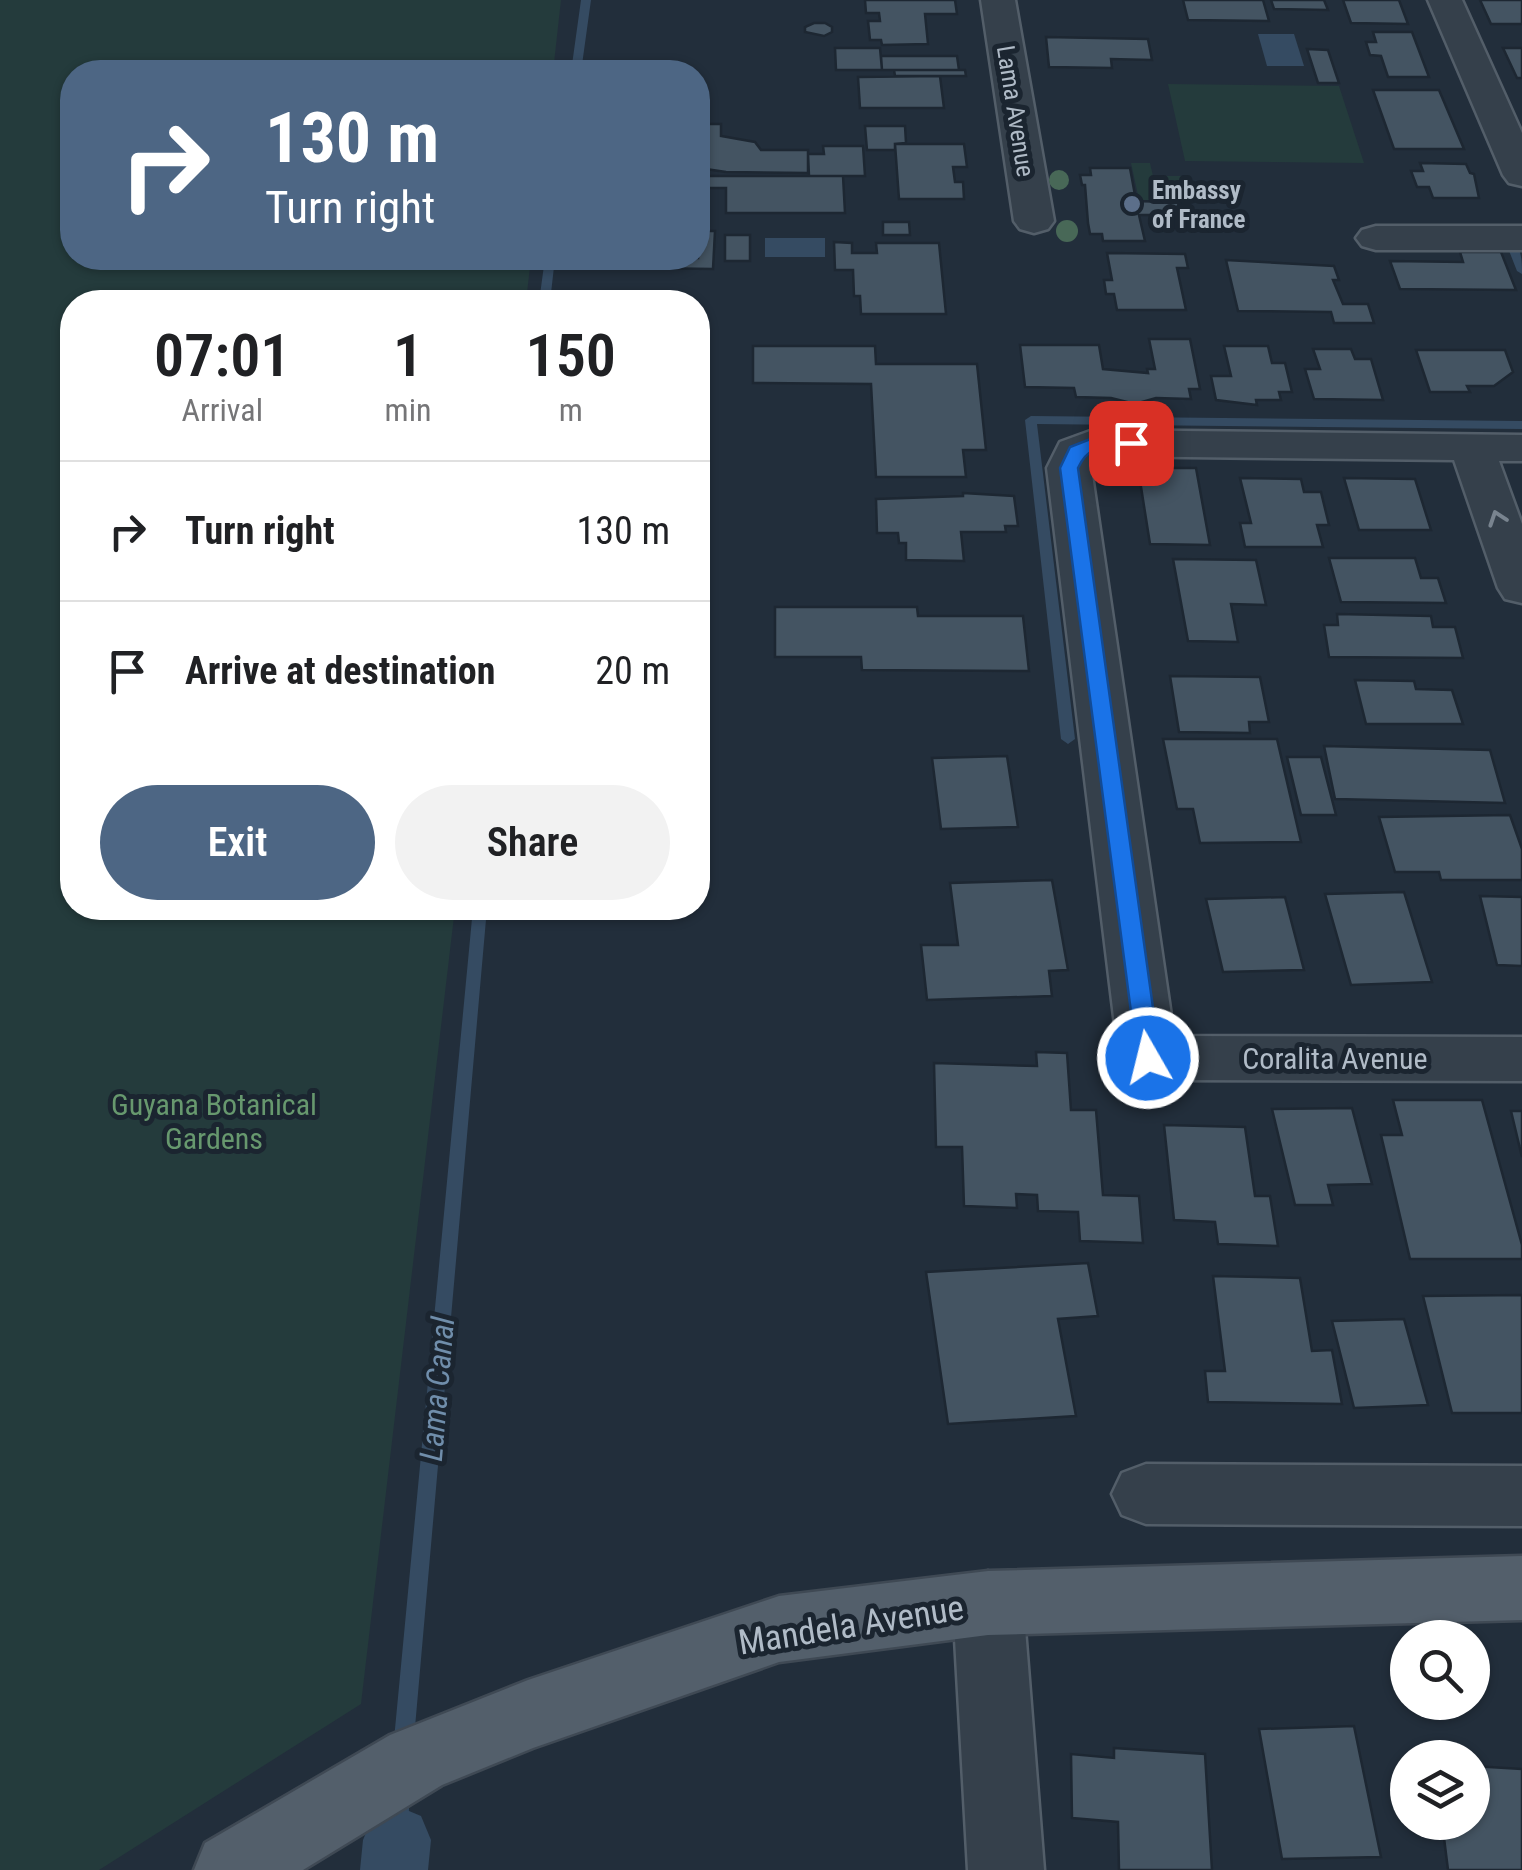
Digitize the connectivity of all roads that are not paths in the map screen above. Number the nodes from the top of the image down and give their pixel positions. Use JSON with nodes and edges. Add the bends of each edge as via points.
{"nodes":[{"id":1,"x":998,"y":0,"type":"edge"},
{"id":2,"x":1445,"y":0,"type":"edge"},
{"id":3,"x":1522,"y":176,"type":"edge"},
{"id":4,"x":1034,"y":221,"type":"dead end"},
{"id":5,"x":1376,"y":238,"type":"dead end"},
{"id":6,"x":1522,"y":238,"type":"edge"},
{"id":7,"x":1472,"y":448,"type":"junction"},
{"id":8,"x":1522,"y":448,"type":"edge"},
{"id":9,"x":1522,"y":588,"type":"edge"},
{"id":10,"x":1522,"y":1059,"type":"edge"},
{"id":11,"x":1146,"y":1494,"type":"dead end"},
{"id":12,"x":1522,"y":1496,"type":"edge"},
{"id":13,"x":1522,"y":1588,"type":"edge"},
{"id":14,"x":988,"y":1603,"type":"junction"},
{"id":15,"x":256,"y":1854,"type":"edge"},
{"id":16,"x":1006,"y":1870,"type":"edge"}],
"edges":[{"from":1,"to":4,"type":"street","name":"Lama Avenue"},
{"from":2,"to":3,"type":"street"},
{"from":5,"to":6,"type":"street"},
{"from":7,"to":8,"type":"street"},
{"from":9,"to":7,"type":"street","one_way":true},
{"from":7,"to":10,"type":"street","name":"Coralita Avenue","via":[[1093,443],[1076,451],[1069,468],[1148,1058]]},
{"from":11,"to":12,"type":"street"},
{"from":13,"to":14,"type":"main road","name":"Mandela Avenue"},
{"from":14,"to":15,"type":"main road","name":"Mandela Avenue","via":[[778,1629],[416,1760]]},
{"from":14,"to":16,"type":"street"}]}
